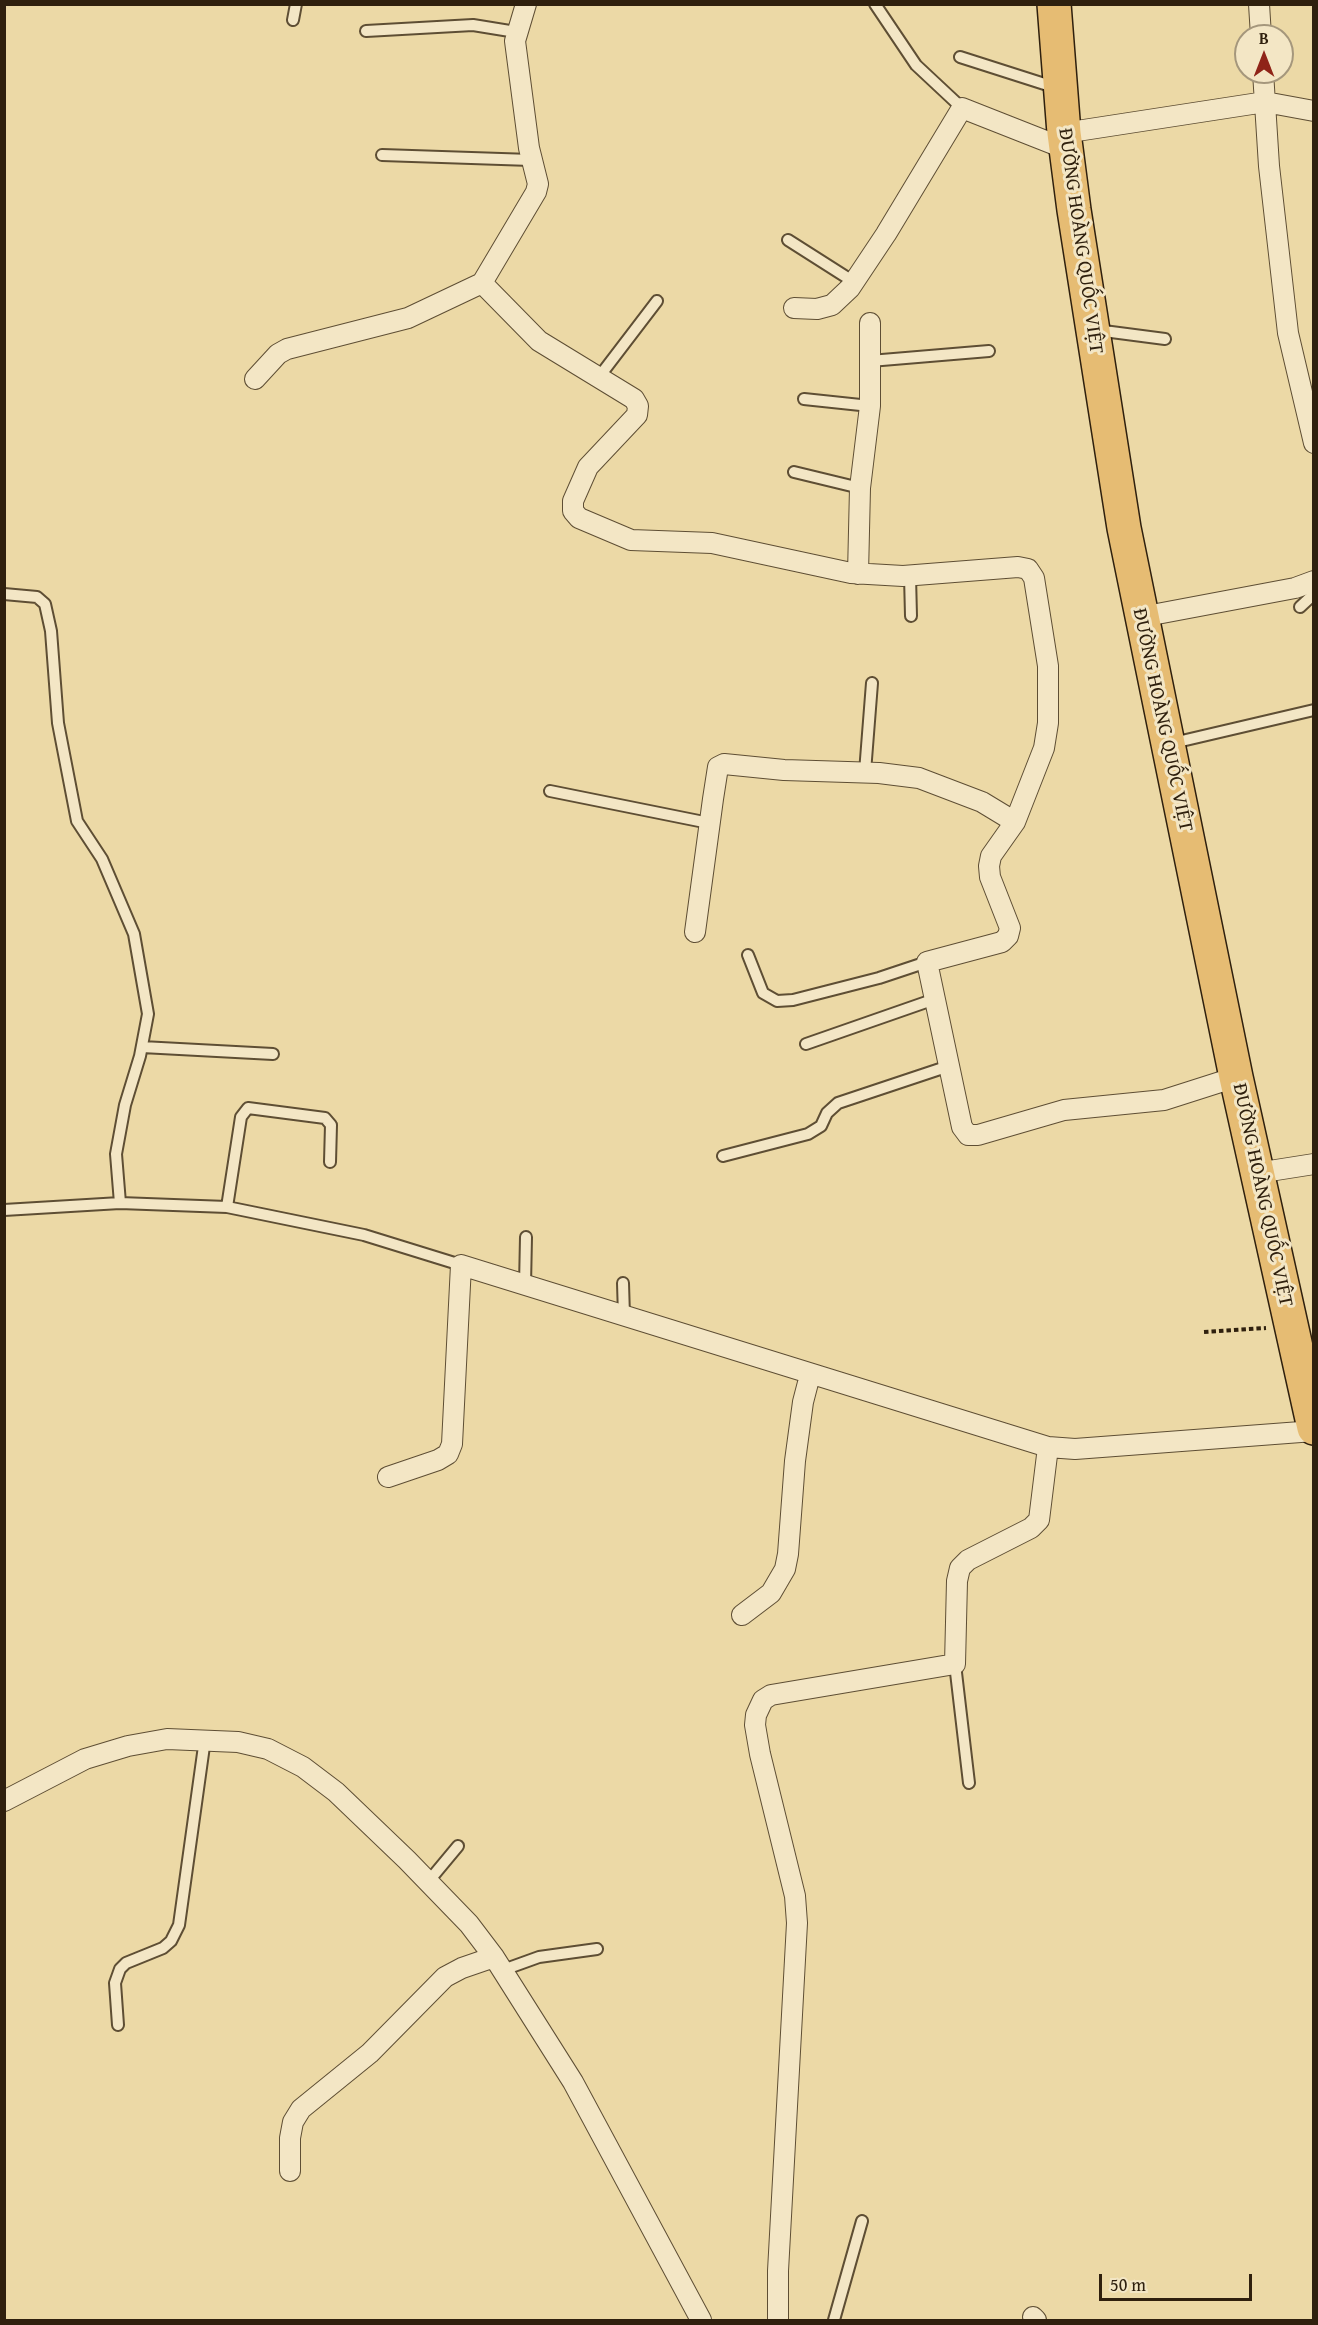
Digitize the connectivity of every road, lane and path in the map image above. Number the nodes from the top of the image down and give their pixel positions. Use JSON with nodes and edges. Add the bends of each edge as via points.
{"nodes":[{"id":1,"x":296,"y":4,"type":"edge"},
{"id":2,"x":526,"y":4,"type":"edge"},
{"id":3,"x":875,"y":4,"type":"edge"},
{"id":4,"x":1054,"y":4,"type":"edge"},
{"id":5,"x":1259,"y":4,"type":"edge"},
{"id":6,"x":293,"y":20,"type":"dead end"},
{"id":7,"x":1260,"y":24,"type":"edge"},
{"id":8,"x":366,"y":31,"type":"dead end"},
{"id":9,"x":516,"y":32,"type":"junction"},
{"id":10,"x":960,"y":57,"type":"dead end"},
{"id":11,"x":1264,"y":84,"type":"edge"},
{"id":12,"x":1061,"y":89,"type":"junction"},
{"id":13,"x":1265,"y":102,"type":"junction"},
{"id":14,"x":962,"y":108,"type":"junction"},
{"id":15,"x":1314,"y":111,"type":"edge"},
{"id":16,"x":1065,"y":141,"type":"junction"},
{"id":17,"x":382,"y":155,"type":"dead end"},
{"id":18,"x":531,"y":160,"type":"junction"},
{"id":19,"x":788,"y":240,"type":"dead end"},
{"id":20,"x":854,"y":282,"type":"junction"},
{"id":21,"x":482,"y":283,"type":"junction"},
{"id":22,"x":657,"y":301,"type":"dead end"},
{"id":23,"x":794,"y":308,"type":"dead end"},
{"id":24,"x":870,"y":323,"type":"dead end"},
{"id":25,"x":1093,"y":330,"type":"junction"},
{"id":26,"x":1165,"y":339,"type":"dead end"},
{"id":27,"x":988,"y":351,"type":"dead end"},
{"id":28,"x":870,"y":361,"type":"junction"},
{"id":29,"x":599,"y":377,"type":"junction"},
{"id":30,"x":255,"y":379,"type":"dead end"},
{"id":31,"x":804,"y":399,"type":"dead end"},
{"id":32,"x":870,"y":406,"type":"junction"},
{"id":33,"x":1314,"y":443,"type":"edge"},
{"id":34,"x":794,"y":472,"type":"dead end"},
{"id":35,"x":860,"y":488,"type":"junction"},
{"id":36,"x":858,"y":574,"type":"junction"},
{"id":37,"x":910,"y":576,"type":"junction"},
{"id":38,"x":1314,"y":581,"type":"edge"},
{"id":39,"x":4,"y":594,"type":"edge"},
{"id":40,"x":1314,"y":594,"type":"edge"},
{"id":41,"x":1300,"y":607,"type":"dead end"},
{"id":42,"x":911,"y":616,"type":"dead end"},
{"id":43,"x":1141,"y":617,"type":"junction"},
{"id":44,"x":872,"y":683,"type":"dead end"},
{"id":45,"x":1314,"y":710,"type":"edge"},
{"id":46,"x":1167,"y":745,"type":"junction"},
{"id":47,"x":865,"y":772,"type":"junction"},
{"id":48,"x":550,"y":791,"type":"dead end"},
{"id":49,"x":1015,"y":822,"type":"junction"},
{"id":50,"x":709,"y":823,"type":"junction"},
{"id":51,"x":695,"y":932,"type":"dead end"},
{"id":52,"x":748,"y":955,"type":"dead end"},
{"id":53,"x":927,"y":962,"type":"junction"},
{"id":54,"x":935,"y":999,"type":"junction"},
{"id":55,"x":806,"y":1044,"type":"dead end"},
{"id":56,"x":141,"y":1047,"type":"junction"},
{"id":57,"x":273,"y":1054,"type":"dead end"},
{"id":58,"x":949,"y":1066,"type":"junction"},
{"id":59,"x":1236,"y":1077,"type":"junction"},
{"id":60,"x":723,"y":1156,"type":"dead end"},
{"id":61,"x":330,"y":1161,"type":"dead end"},
{"id":62,"x":1314,"y":1164,"type":"edge"},
{"id":63,"x":1257,"y":1173,"type":"junction"},
{"id":64,"x":120,"y":1203,"type":"junction"},
{"id":65,"x":226,"y":1207,"type":"junction"},
{"id":66,"x":4,"y":1210,"type":"edge"},
{"id":67,"x":526,"y":1238,"type":"dead end"},
{"id":68,"x":461,"y":1265,"type":"junction"},
{"id":69,"x":623,"y":1283,"type":"dead end"},
{"id":70,"x":525,"y":1285,"type":"junction"},
{"id":71,"x":624,"y":1316,"type":"junction"},
{"id":72,"x":1291,"y":1326,"type":"junction"},
{"id":73,"x":1204,"y":1332,"type":"dead end"},
{"id":74,"x":810,"y":1374,"type":"junction"},
{"id":75,"x":1314,"y":1430,"type":"edge"},
{"id":76,"x":1048,"y":1448,"type":"junction"},
{"id":77,"x":388,"y":1477,"type":"dead end"},
{"id":78,"x":742,"y":1615,"type":"dead end"},
{"id":79,"x":955,"y":1665,"type":"junction"},
{"id":80,"x":205,"y":1739,"type":"junction"},
{"id":81,"x":969,"y":1783,"type":"dead end"},
{"id":82,"x":4,"y":1801,"type":"edge"},
{"id":83,"x":458,"y":1846,"type":"dead end"},
{"id":84,"x":428,"y":1882,"type":"junction"},
{"id":85,"x":597,"y":1949,"type":"dead end"},
{"id":86,"x":498,"y":1964,"type":"junction"},
{"id":87,"x":118,"y":2025,"type":"dead end"},
{"id":88,"x":290,"y":2171,"type":"dead end"},
{"id":89,"x":862,"y":2221,"type":"dead end"},
{"id":90,"x":701,"y":2320,"type":"edge"},
{"id":91,"x":778,"y":2320,"type":"edge"},
{"id":92,"x":834,"y":2320,"type":"edge"}],
"edges":[{"from":1,"to":6,"type":"lane"},
{"from":2,"to":9,"type":"street"},
{"from":3,"to":14,"type":"lane","via":[[915,65]]},
{"from":4,"to":12,"type":"highway","name":"ĐƯỜNG HOÀNG QUỐC VIỆT"},
{"from":5,"to":7,"type":"street"},
{"from":8,"to":9,"type":"lane","via":[[474,25]]},
{"from":9,"to":18,"type":"street"},
{"from":10,"to":12,"type":"lane"},
{"from":11,"to":13,"type":"street"},
{"from":12,"to":16,"type":"highway","name":"ĐƯỜNG HOÀNG QUỐC VIỆT"},
{"from":13,"to":15,"type":"street"},
{"from":13,"to":16,"type":"street"},
{"from":13,"to":33,"type":"street","via":[[1288,333]]},
{"from":14,"to":16,"type":"street"},
{"from":14,"to":20,"type":"street"},
{"from":16,"to":25,"type":"highway","name":"ĐƯỜNG HOÀNG QUỐC VIỆT"},
{"from":17,"to":18,"type":"lane"},
{"from":18,"to":21,"type":"street","via":[[538,184],[536,192]]},
{"from":19,"to":20,"type":"lane"},
{"from":20,"to":23,"type":"street","via":[[832,305]]},
{"from":21,"to":29,"type":"street","via":[[539,341]]},
{"from":21,"to":30,"type":"street","via":[[408,318],[287,349]]},
{"from":22,"to":29,"type":"lane"},
{"from":24,"to":28,"type":"street"},
{"from":25,"to":26,"type":"lane"},
{"from":25,"to":43,"type":"highway","name":"ĐƯỜNG HOÀNG QUỐC VIỆT"},
{"from":27,"to":28,"type":"lane"},
{"from":28,"to":32,"type":"street"},
{"from":29,"to":36,"type":"street","via":[[634,399],[637,415],[588,467],[573,501],[573,511],[579,518],[631,540],[712,543]]},
{"from":31,"to":32,"type":"lane"},
{"from":32,"to":35,"type":"street"},
{"from":34,"to":35,"type":"lane"},
{"from":35,"to":36,"type":"street"},
{"from":36,"to":37,"type":"street"},
{"from":37,"to":42,"type":"lane"},
{"from":37,"to":49,"type":"street","via":[[1018,567],[1028,569],[1034,578],[1048,666],[1048,723],[1044,748]]},
{"from":38,"to":43,"type":"street"},
{"from":39,"to":56,"type":"lane","via":[[38,597],[45,604],[51,631],[58,723],[77,821],[102,859],[134,934],[147,1014]]},
{"from":40,"to":41,"type":"lane"},
{"from":43,"to":46,"type":"highway","name":"ĐƯỜNG HOÀNG QUỐC VIỆT"},
{"from":44,"to":47,"type":"lane"},
{"from":45,"to":46,"type":"lane"},
{"from":46,"to":59,"type":"highway","name":"ĐƯỜNG HOÀNG QUỐC VIỆT"},
{"from":47,"to":49,"type":"street","via":[[919,778],[982,802]]},
{"from":47,"to":50,"type":"street","via":[[724,764],[718,767]]},
{"from":48,"to":50,"type":"lane"},
{"from":49,"to":53,"type":"street","via":[[991,856],[988,867],[1010,928],[1008,936],[1002,942]]},
{"from":50,"to":51,"type":"street"},
{"from":52,"to":53,"type":"lane","via":[[764,993],[777,1000],[836,989]]},
{"from":53,"to":54,"type":"street"},
{"from":54,"to":55,"type":"lane"},
{"from":54,"to":58,"type":"street"},
{"from":56,"to":57,"type":"lane"},
{"from":56,"to":64,"type":"lane","via":[[116,1154]]},
{"from":58,"to":59,"type":"street","via":[[962,1127],[968,1135],[1064,1110],[1164,1100]]},
{"from":58,"to":60,"type":"lane","via":[[838,1103],[821,1126],[808,1134]]},
{"from":59,"to":63,"type":"highway","name":"ĐƯỜNG HOÀNG QUỐC VIỆT"},
{"from":61,"to":65,"type":"lane","via":[[331,1125],[325,1118],[248,1108],[241,1117]]},
{"from":62,"to":63,"type":"street"},
{"from":63,"to":72,"type":"highway","name":"ĐƯỜNG HOÀNG QUỐC VIỆT"},
{"from":64,"to":65,"type":"lane"},
{"from":64,"to":66,"type":"lane"},
{"from":65,"to":68,"type":"lane","via":[[364,1235]]},
{"from":67,"to":70,"type":"lane"},
{"from":68,"to":70,"type":"street"},
{"from":68,"to":77,"type":"street","via":[[452,1444],[448,1454],[438,1460]]},
{"from":69,"to":71,"type":"lane"},
{"from":70,"to":71,"type":"street"},
{"from":71,"to":74,"type":"street"},
{"from":72,"to":73,"type":"path"},
{"from":72,"to":75,"type":"highway","name":"ĐƯỜNG HOÀNG QUỐC VIỆT"},
{"from":74,"to":76,"type":"street"},
{"from":74,"to":78,"type":"street","via":[[795,1461],[785,1569],[764,1601]]},
{"from":75,"to":76,"type":"street"},
{"from":76,"to":79,"type":"street","via":[[1039,1520],[960,1568]]},
{"from":79,"to":81,"type":"lane"},
{"from":79,"to":91,"type":"street","via":[[771,1695],[756,1715],[754,1725],[795,1896],[797,1923]]},
{"from":80,"to":82,"type":"street","via":[[167,1739],[117,1749],[85,1759]]},
{"from":80,"to":84,"type":"street","via":[[268,1749],[303,1767],[336,1792]]},
{"from":80,"to":87,"type":"lane","via":[[179,1925],[163,1948],[120,1969],[115,1983]]},
{"from":83,"to":84,"type":"lane"},
{"from":84,"to":86,"type":"street","via":[[469,1924]]},
{"from":85,"to":86,"type":"lane"},
{"from":86,"to":88,"type":"street","via":[[462,1968],[445,1977],[370,2053],[301,2109],[290,2138]]},
{"from":86,"to":90,"type":"street","via":[[573,2082]]},
{"from":89,"to":92,"type":"lane"}]}
